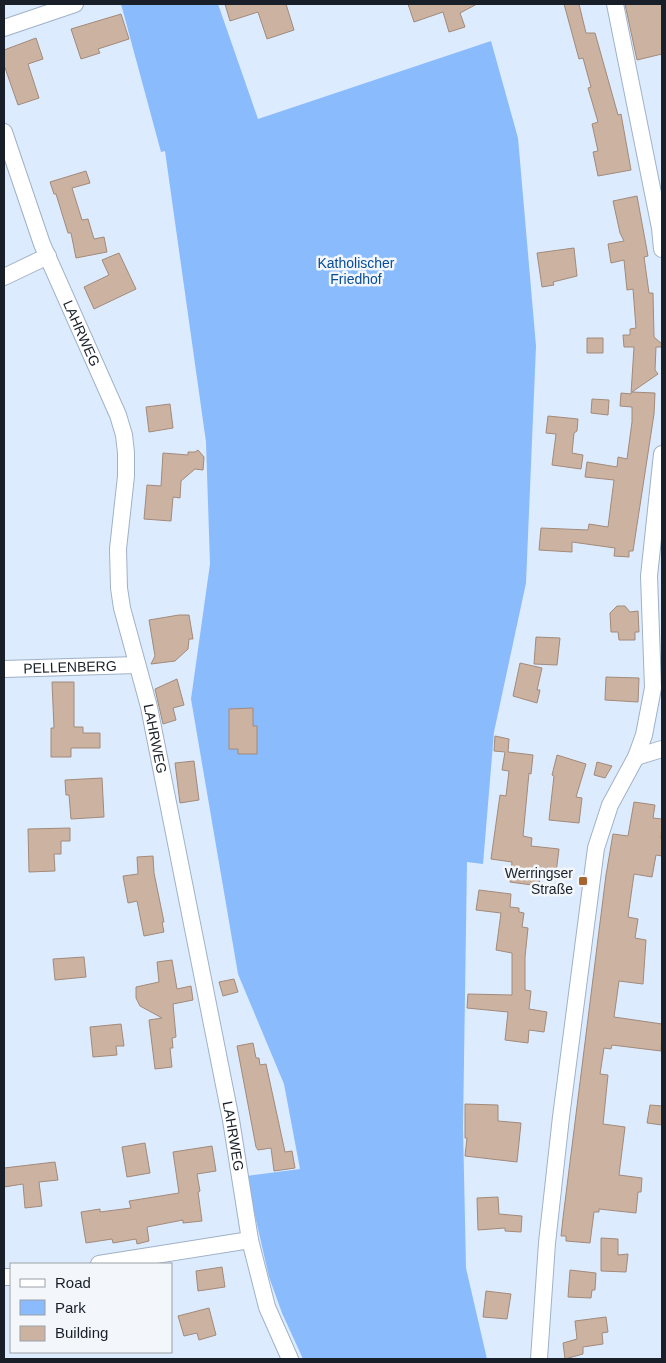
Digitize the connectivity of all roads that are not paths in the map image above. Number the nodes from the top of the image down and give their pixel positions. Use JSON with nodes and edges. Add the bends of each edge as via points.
{"nodes":[{"id":1,"x":75,"y":4,"type":"edge"},
{"id":2,"x":615,"y":4,"type":"edge"},
{"id":3,"x":4,"y":28,"type":"edge"},
{"id":4,"x":4,"y":132,"type":"edge"},
{"id":5,"x":661,"y":228,"type":"edge"},
{"id":6,"x":662,"y":249,"type":"edge"},
{"id":7,"x":48,"y":256,"type":"junction"},
{"id":8,"x":4,"y":277,"type":"edge"},
{"id":9,"x":662,"y":454,"type":"edge"},
{"id":10,"x":137,"y":665,"type":"junction"},
{"id":11,"x":4,"y":669,"type":"edge"},
{"id":12,"x":662,"y":749,"type":"edge"},
{"id":13,"x":636,"y":757,"type":"junction"},
{"id":14,"x":250,"y":1240,"type":"junction"},
{"id":15,"x":105,"y":1263,"type":"edge"},
{"id":16,"x":290,"y":1359,"type":"edge"},
{"id":17,"x":538,"y":1359,"type":"edge"}],
"edges":[{"from":1,"to":3,"type":"street"},
{"from":2,"to":5,"type":"street"},
{"from":4,"to":7,"type":"street","name":"LAHRWEG"},
{"from":5,"to":6,"type":"street"},
{"from":7,"to":8,"type":"street"},
{"from":7,"to":10,"type":"street","name":"LAHRWEG","via":[[124,435],[126,476],[118,549],[119,588]]},
{"from":9,"to":13,"type":"street","via":[[649,576],[653,688],[644,735]]},
{"from":10,"to":11,"type":"street","name":"PELLENBERG"},
{"from":10,"to":14,"type":"street","name":"LAHRWEG","via":[[149,707],[231,1120]]},
{"from":12,"to":13,"type":"street"},
{"from":13,"to":17,"type":"street","via":[[610,804],[596,848],[560,1127]]},
{"from":14,"to":15,"type":"street"},
{"from":14,"to":16,"type":"street","name":"LAHRWEG","via":[[268,1308]]}]}
